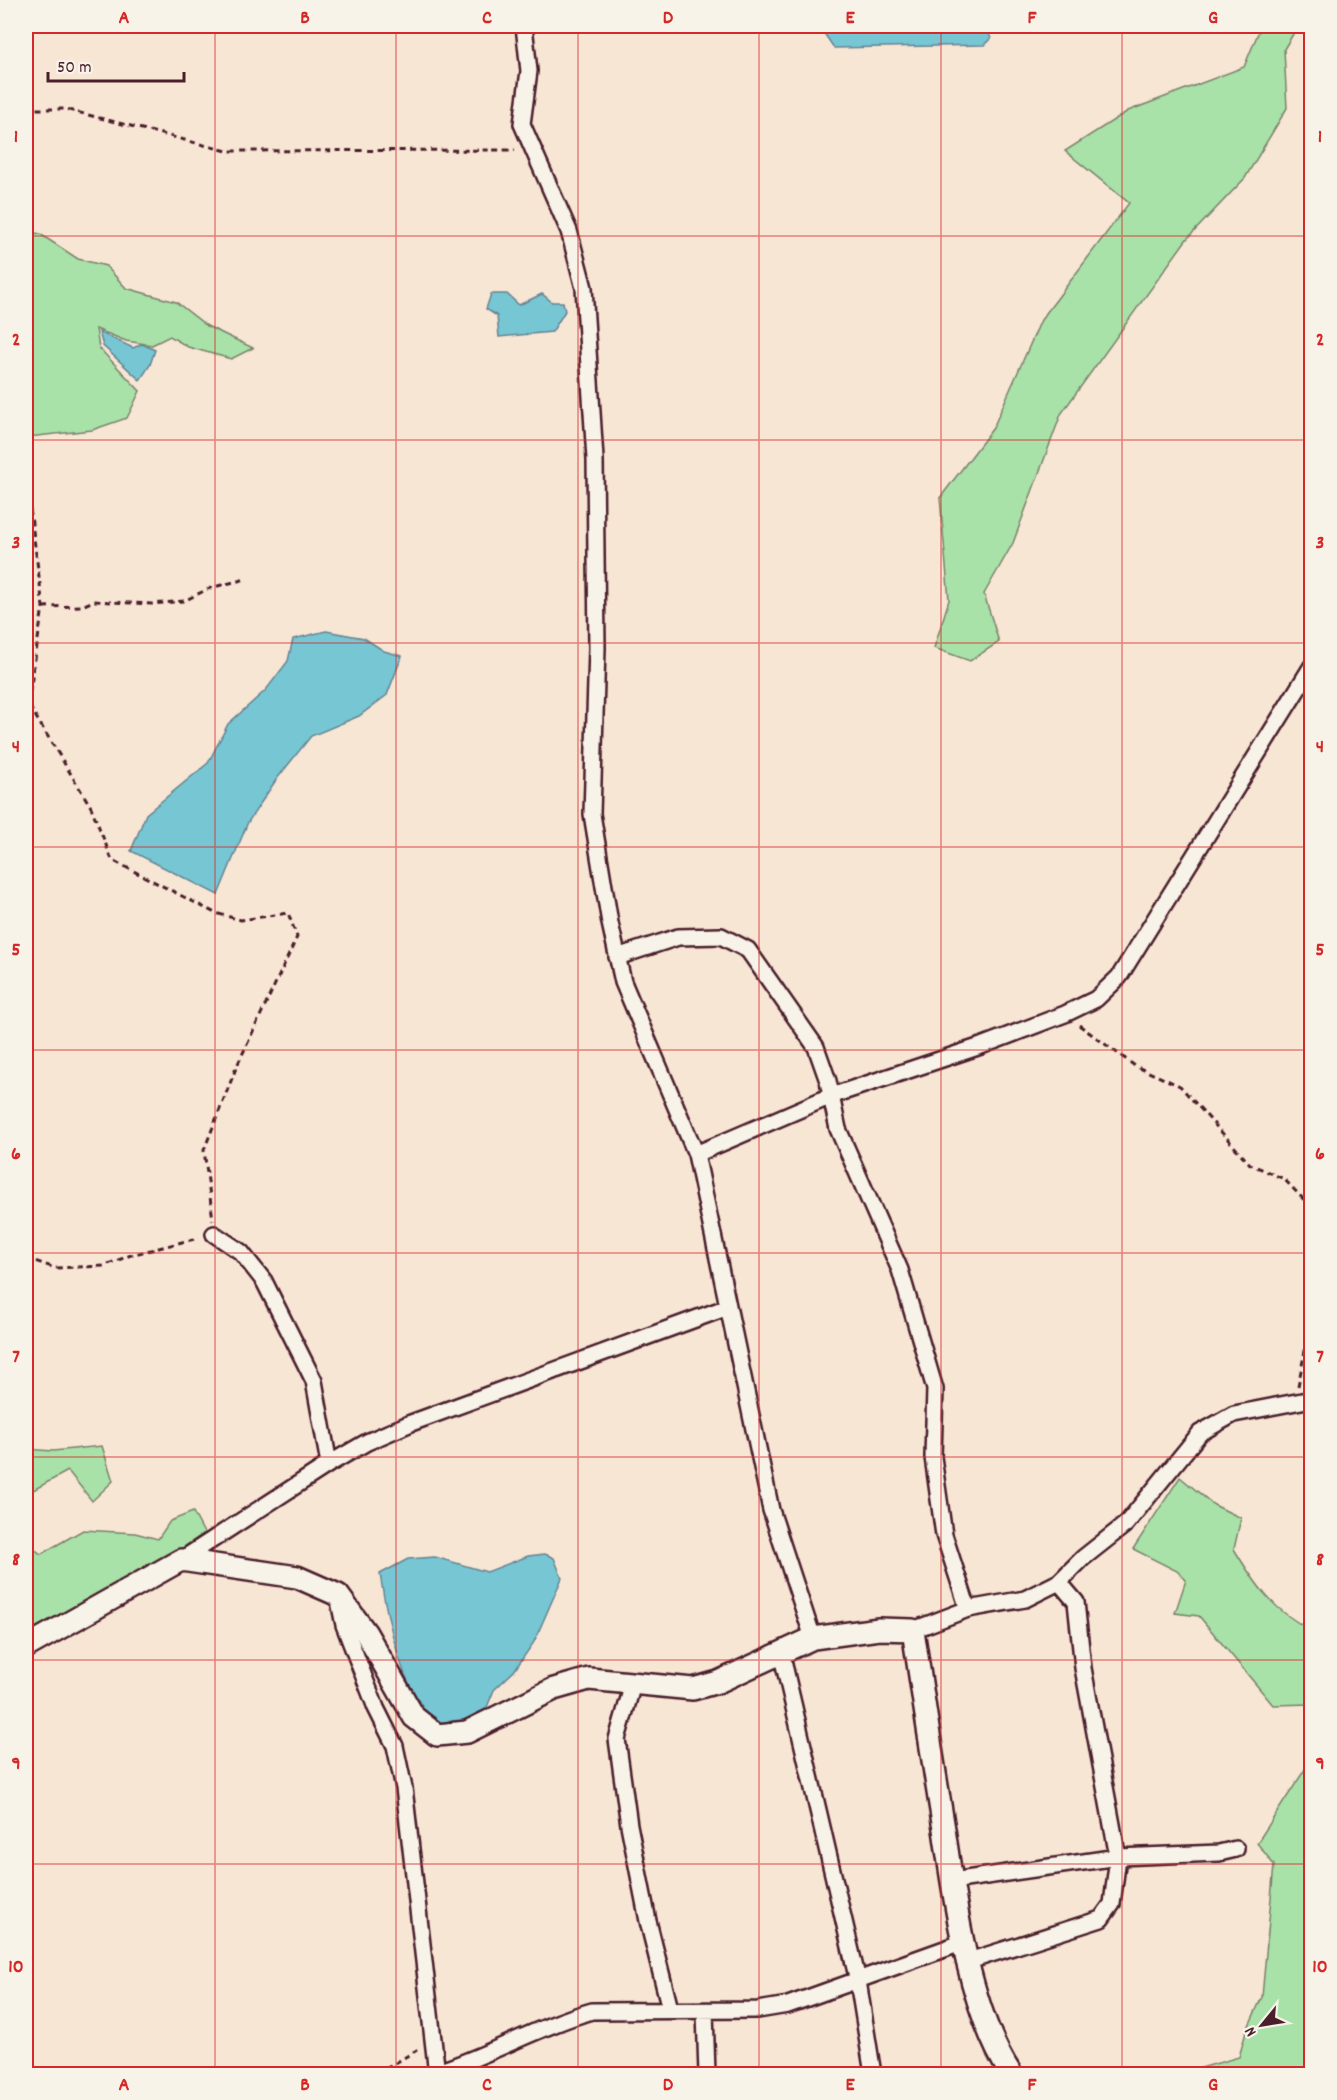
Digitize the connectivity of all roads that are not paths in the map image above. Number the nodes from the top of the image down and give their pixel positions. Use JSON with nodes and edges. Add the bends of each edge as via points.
{"nodes":[{"id":1,"x":524,"y":26,"type":"edge"},
{"id":2,"x":1311,"y":666,"type":"edge"},
{"id":3,"x":617,"y":957,"type":"junction"},
{"id":4,"x":831,"y":1096,"type":"junction"},
{"id":5,"x":696,"y":1154,"type":"junction"},
{"id":6,"x":214,"y":1234,"type":"road end"},
{"id":7,"x":728,"y":1307,"type":"junction"},
{"id":8,"x":1306,"y":1399,"type":"edge"},
{"id":9,"x":329,"y":1464,"type":"junction"},
{"id":10,"x":181,"y":1560,"type":"junction"},
{"id":11,"x":1059,"y":1582,"type":"junction"},
{"id":12,"x":338,"y":1595,"type":"junction"},
{"id":13,"x":968,"y":1609,"type":"junction"},
{"id":14,"x":913,"y":1630,"type":"junction"},
{"id":15,"x":813,"y":1638,"type":"junction"},
{"id":16,"x":26,"y":1647,"type":"edge"},
{"id":17,"x":782,"y":1652,"type":"junction"},
{"id":18,"x":633,"y":1684,"type":"junction"},
{"id":19,"x":1236,"y":1849,"type":"dead end"},
{"id":20,"x":1118,"y":1857,"type":"junction"},
{"id":21,"x":952,"y":1881,"type":"junction"},
{"id":22,"x":967,"y":1952,"type":"junction"},
{"id":23,"x":858,"y":1981,"type":"junction"},
{"id":24,"x":670,"y":2009,"type":"junction"},
{"id":25,"x":705,"y":2011,"type":"junction"},
{"id":26,"x":437,"y":2073,"type":"edge"},
{"id":27,"x":707,"y":2074,"type":"edge"},
{"id":28,"x":873,"y":2074,"type":"edge"},
{"id":29,"x":1011,"y":2074,"type":"edge"}],
"edges":[{"from":1,"to":3,"type":"street","via":[[529,71],[522,123],[568,231],[584,288],[595,459],[597,612],[592,814]]},
{"from":2,"to":4,"type":"street","via":[[1119,977],[1096,999],[981,1046]]},
{"from":3,"to":4,"type":"street","via":[[678,937],[721,936],[748,950],[816,1047]]},
{"from":3,"to":5,"type":"street"},
{"from":4,"to":5,"type":"street"},
{"from":4,"to":13,"type":"street","via":[[838,1129],[900,1269],[935,1389],[933,1457],[944,1535]]},
{"from":5,"to":7,"type":"street"},
{"from":6,"to":9,"type":"street","via":[[241,1252],[264,1281],[314,1380]]},
{"from":7,"to":9,"type":"street","via":[[411,1423]]},
{"from":7,"to":15,"type":"street","via":[[771,1510]]},
{"from":8,"to":11,"type":"street","via":[[1234,1414],[1200,1433],[1126,1524]]},
{"from":9,"to":10,"type":"street"},
{"from":10,"to":12,"type":"street","via":[[297,1577]]},
{"from":10,"to":16,"type":"street"},
{"from":11,"to":13,"type":"street","via":[[1025,1599]]},
{"from":11,"to":20,"type":"street","via":[[1076,1602],[1083,1668]]},
{"from":12,"to":18,"type":"street","via":[[366,1633],[414,1717],[437,1735],[467,1732],[554,1689],[589,1679]]},
{"from":12,"to":26,"type":"street","via":[[344,1625],[395,1746]]},
{"from":13,"to":14,"type":"street"},
{"from":14,"to":15,"type":"street","via":[[879,1629]]},
{"from":14,"to":21,"type":"street"},
{"from":15,"to":17,"type":"street"},
{"from":17,"to":18,"type":"street","via":[[718,1682],[693,1689]]},
{"from":17,"to":23,"type":"street"},
{"from":18,"to":24,"type":"street","via":[[618,1739],[629,1825]]},
{"from":19,"to":20,"type":"street"},
{"from":20,"to":21,"type":"street"},
{"from":20,"to":22,"type":"street","via":[[1112,1904],[1101,1919]]},
{"from":21,"to":22,"type":"street"},
{"from":22,"to":23,"type":"street"},
{"from":22,"to":29,"type":"street","via":[[985,2019]]},
{"from":23,"to":25,"type":"street","via":[[788,2005]]},
{"from":23,"to":28,"type":"street"},
{"from":24,"to":25,"type":"street"},
{"from":24,"to":26,"type":"street","via":[[584,2013]]},
{"from":25,"to":27,"type":"street"}]}
